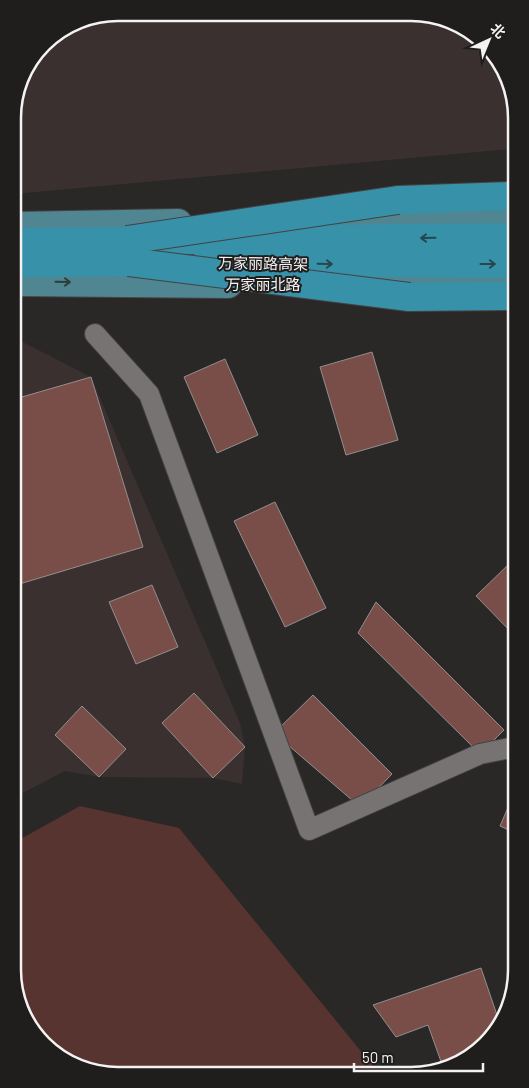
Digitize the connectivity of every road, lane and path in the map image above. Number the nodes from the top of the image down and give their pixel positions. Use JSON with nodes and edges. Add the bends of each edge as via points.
{"nodes":[{"id":1,"x":508,"y":196,"type":"edge"},
{"id":2,"x":508,"y":219,"type":"edge"},
{"id":3,"x":21,"y":226,"type":"edge"},
{"id":4,"x":508,"y":237,"type":"edge"},
{"id":5,"x":21,"y":243,"type":"edge"},
{"id":6,"x":128,"y":251,"type":"junction"},
{"id":7,"x":21,"y":262,"type":"edge"},
{"id":8,"x":508,"y":264,"type":"edge"},
{"id":9,"x":21,"y":282,"type":"edge"},
{"id":10,"x":508,"y":282,"type":"edge"},
{"id":11,"x":508,"y":296,"type":"edge"},
{"id":12,"x":94,"y":334,"type":"dead end"},
{"id":13,"x":508,"y":748,"type":"edge"}],
"edges":[{"from":1,"to":6,"type":"highway","bridge":true,"via":[[398,200]]},
{"from":2,"to":3,"type":"main road"},
{"from":4,"to":6,"type":"highway","name":"万家丽路高架","one_way":true,"bridge":true},
{"from":5,"to":6,"type":"highway","name":"万家丽路高架"},
{"from":6,"to":7,"type":"highway","name":"万家丽路高架"},
{"from":6,"to":8,"type":"highway","name":"万家丽路高架","one_way":true,"bridge":true},
{"from":6,"to":11,"type":"highway","bridge":true,"via":[[409,297]]},
{"from":9,"to":10,"type":"main road","name":"万家丽北路","one_way":true},
{"from":12,"to":13,"type":"street","via":[[149,394],[309,830],[480,754]]}]}
